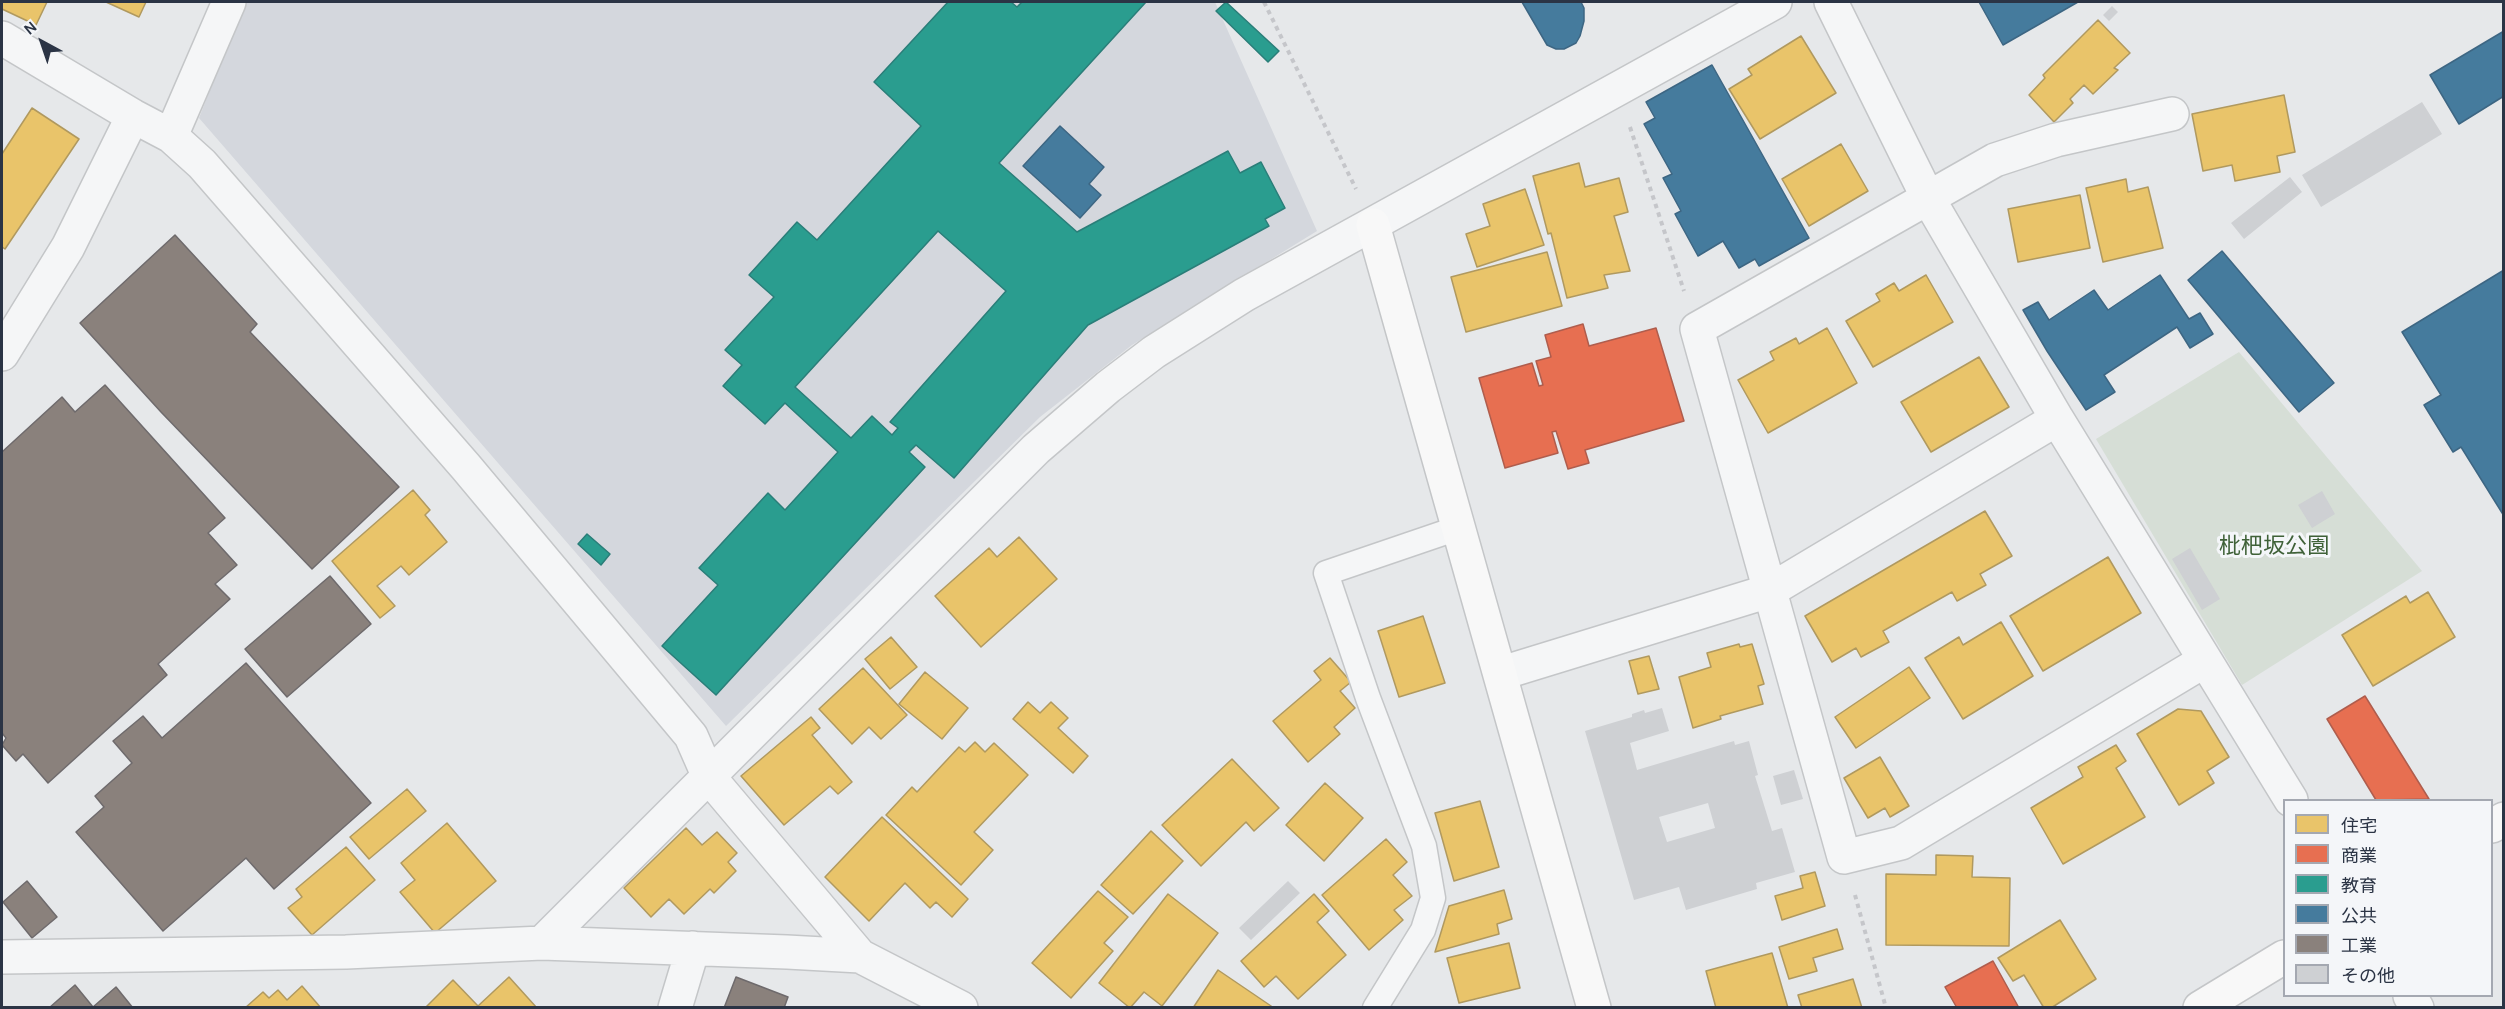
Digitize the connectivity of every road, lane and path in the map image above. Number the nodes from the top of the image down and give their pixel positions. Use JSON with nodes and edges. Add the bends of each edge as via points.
{"nodes":[{"id":1,"x":229,"y":2,"type":"edge"},
{"id":2,"x":1264,"y":2,"type":"edge"},
{"id":3,"x":1775,"y":2,"type":"edge"},
{"id":4,"x":1831,"y":2,"type":"edge"},
{"id":5,"x":2,"y":38,"type":"edge"},
{"id":6,"x":1617,"y":90,"type":"junction"},
{"id":7,"x":2172,"y":114,"type":"dead end"},
{"id":8,"x":133,"y":116,"type":"junction"},
{"id":9,"x":171,"y":136,"type":"junction"},
{"id":10,"x":1928,"y":198,"type":"junction"},
{"id":11,"x":1373,"y":225,"type":"junction"},
{"id":12,"x":1697,"y":329,"type":"junction"},
{"id":13,"x":2,"y":354,"type":"edge"},
{"id":14,"x":2057,"y":419,"type":"junction"},
{"id":15,"x":1458,"y":528,"type":"junction"},
{"id":16,"x":1769,"y":591,"type":"junction"},
{"id":17,"x":2204,"y":661,"type":"junction"},
{"id":18,"x":1502,"y":673,"type":"junction"},
{"id":19,"x":709,"y":777,"type":"junction"},
{"id":20,"x":2290,"y":799,"type":"edge"},
{"id":21,"x":1844,"y":857,"type":"junction"},
{"id":22,"x":542,"y":943,"type":"junction"},
{"id":23,"x":693,"y":948,"type":"junction"},
{"id":24,"x":860,"y":956,"type":"junction"},
{"id":25,"x":2,"y":957,"type":"edge"},
{"id":26,"x":2283,"y":958,"type":"edge"},
{"id":27,"x":675,"y":1008,"type":"edge"},
{"id":28,"x":961,"y":1008,"type":"edge"},
{"id":29,"x":1375,"y":1008,"type":"edge"},
{"id":30,"x":1594,"y":1008,"type":"edge"},
{"id":31,"x":1886,"y":1008,"type":"edge"},
{"id":32,"x":2200,"y":1008,"type":"edge"}],
"edges":[{"from":1,"to":9,"type":"street"},
{"from":2,"to":11,"type":"path"},
{"from":3,"to":6,"type":"street"},
{"from":4,"to":10,"type":"street"},
{"from":5,"to":8,"type":"street"},
{"from":6,"to":11,"type":"street"},
{"from":6,"to":12,"type":"path"},
{"from":7,"to":10,"type":"street","via":[[2056,140],[1995,160]]},
{"from":8,"to":9,"type":"street"},
{"from":8,"to":13,"type":"street","via":[[68,247]]},
{"from":9,"to":19,"type":"street","via":[[202,164],[474,476],[691,736]]},
{"from":10,"to":12,"type":"street"},
{"from":10,"to":14,"type":"street"},
{"from":11,"to":15,"type":"street"},
{"from":11,"to":19,"type":"street","via":[[1194,325],[1107,387],[1036,449]]},
{"from":12,"to":16,"type":"street"},
{"from":14,"to":16,"type":"street"},
{"from":14,"to":17,"type":"street"},
{"from":15,"to":18,"type":"street"},
{"from":15,"to":29,"type":"lane","via":[[1326,573],[1424,846],[1433,898],[1423,930]]},
{"from":16,"to":18,"type":"street"},
{"from":16,"to":21,"type":"street"},
{"from":17,"to":20,"type":"street"},
{"from":17,"to":21,"type":"street","via":[[1901,843]]},
{"from":18,"to":30,"type":"street"},
{"from":19,"to":22,"type":"street"},
{"from":19,"to":24,"type":"street"},
{"from":21,"to":31,"type":"path"},
{"from":22,"to":23,"type":"street"},
{"from":22,"to":25,"type":"street","via":[[346,952]]},
{"from":23,"to":24,"type":"street"},
{"from":23,"to":27,"type":"street"},
{"from":24,"to":28,"type":"street"},
{"from":26,"to":32,"type":"street"}]}
